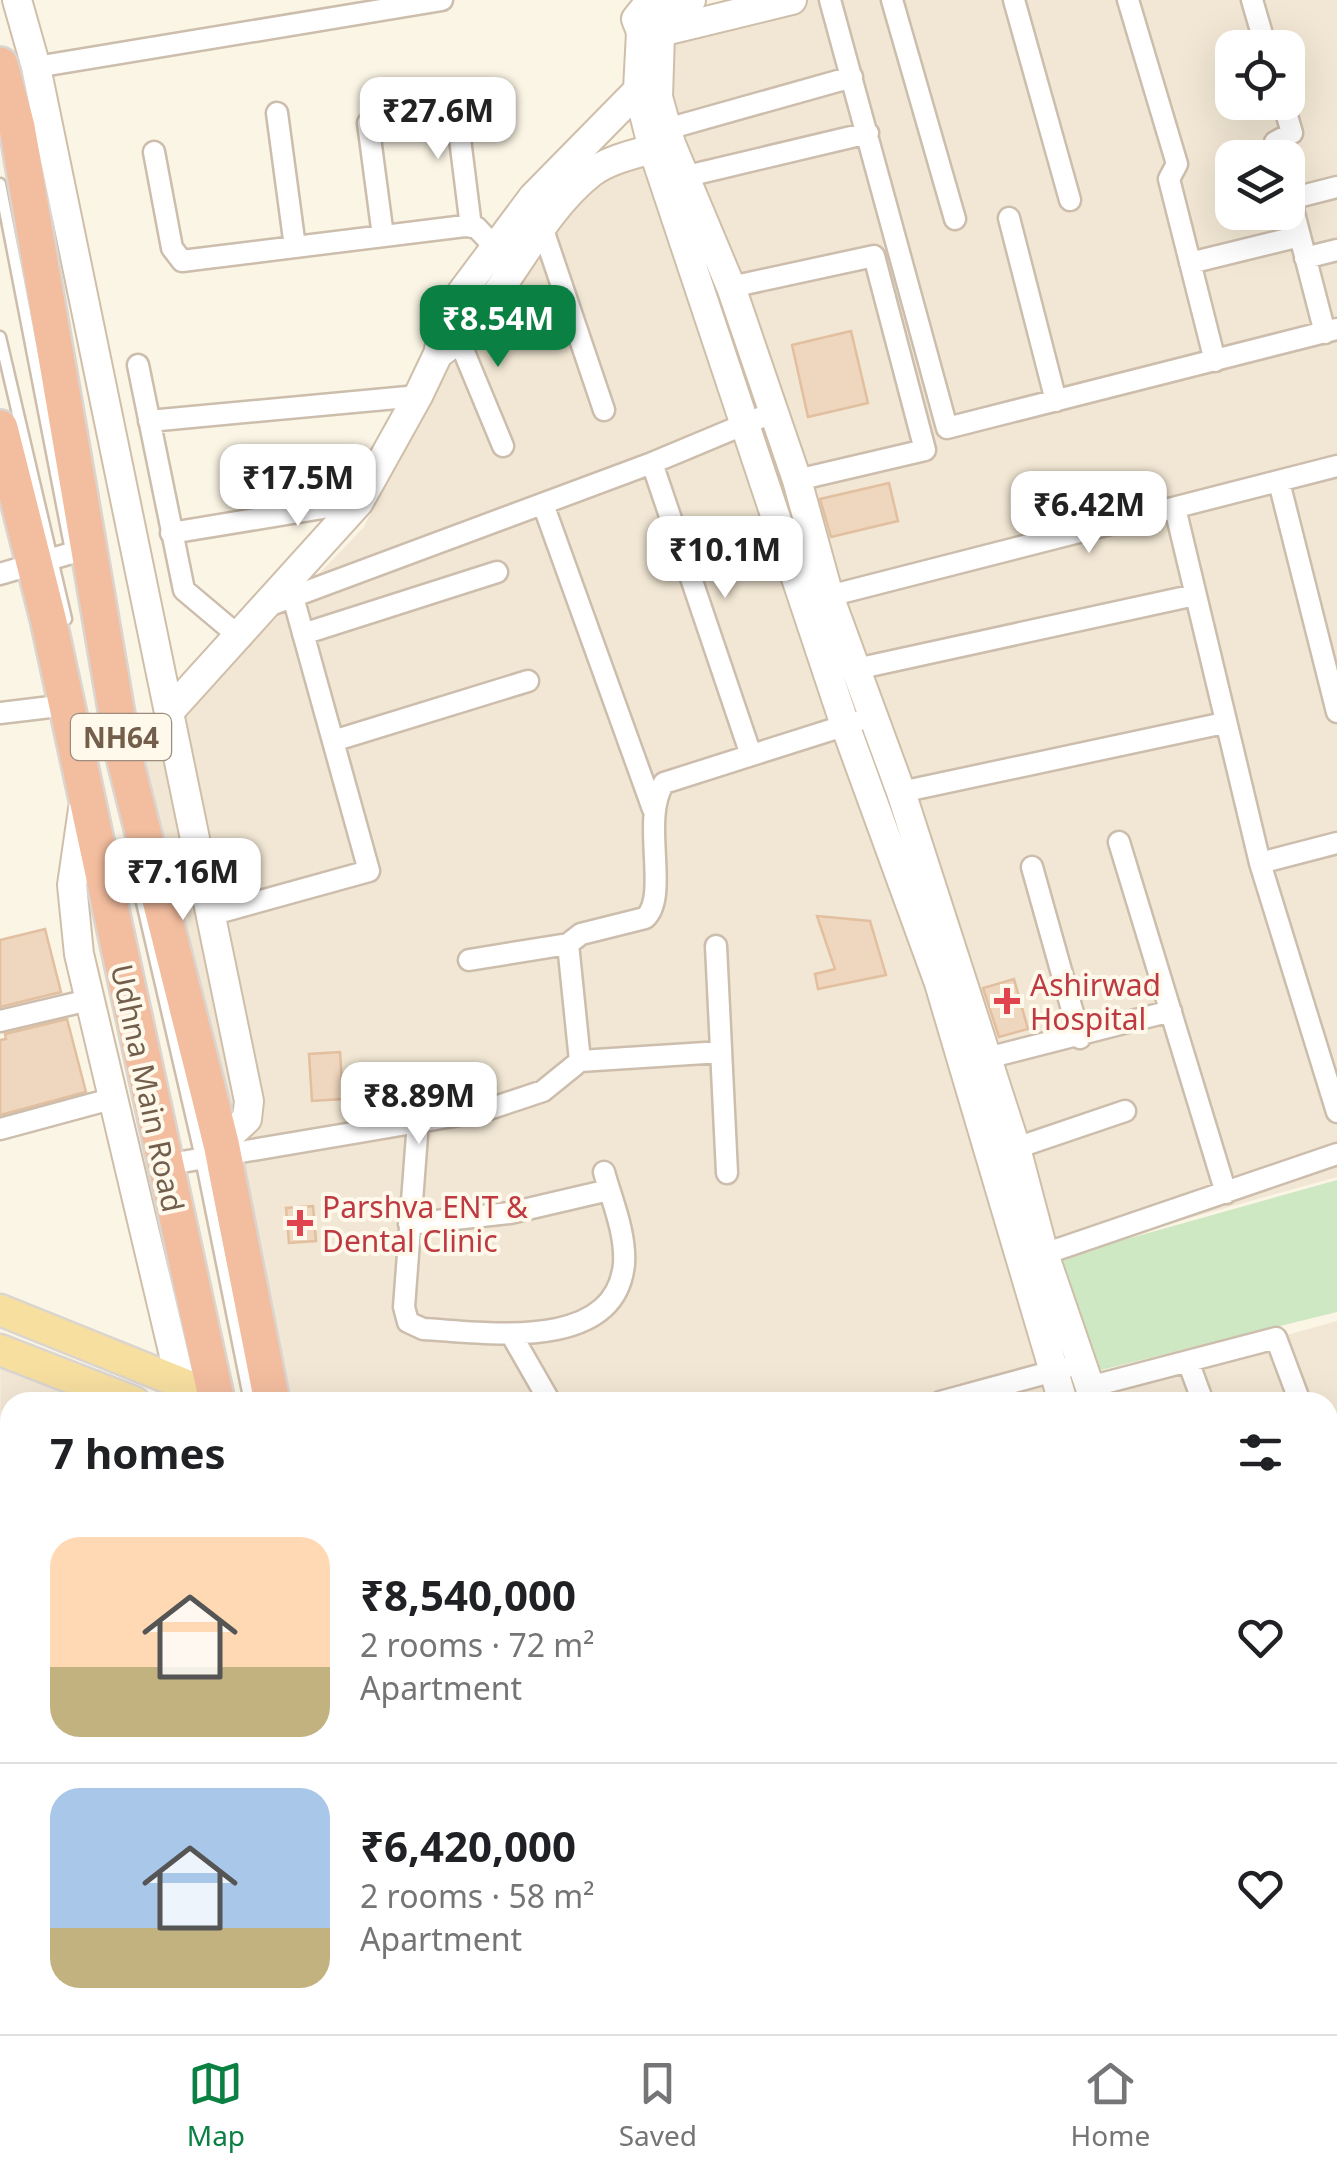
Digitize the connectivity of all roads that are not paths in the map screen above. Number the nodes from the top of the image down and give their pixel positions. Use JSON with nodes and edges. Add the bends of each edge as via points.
{"nodes":[{"id":1,"x":17,"y":0,"type":"edge"},
{"id":2,"x":442,"y":0,"type":"edge"},
{"id":3,"x":792,"y":0,"type":"edge"},
{"id":4,"x":830,"y":0,"type":"edge"},
{"id":5,"x":892,"y":0,"type":"edge"},
{"id":6,"x":1014,"y":0,"type":"edge"},
{"id":7,"x":1128,"y":0,"type":"edge"},
{"id":8,"x":1252,"y":0,"type":"edge"},
{"id":9,"x":658,"y":14,"type":"edge"},
{"id":10,"x":1261,"y":30,"type":"edge"},
{"id":11,"x":0,"y":65,"type":"edge"},
{"id":12,"x":36,"y":67,"type":"junction"},
{"id":13,"x":852,"y":77,"type":"junction"},
{"id":14,"x":648,"y":80,"type":"junction"},
{"id":15,"x":454,"y":91,"type":"dead end"},
{"id":16,"x":277,"y":113,"type":"dead end"},
{"id":17,"x":1288,"y":120,"type":"edge"},
{"id":18,"x":368,"y":124,"type":"dead end"},
{"id":19,"x":868,"y":134,"type":"junction"},
{"id":20,"x":1279,"y":140,"type":"edge"},
{"id":21,"x":664,"y":141,"type":"junction"},
{"id":22,"x":154,"y":152,"type":"dead end"},
{"id":23,"x":683,"y":176,"type":"junction"},
{"id":24,"x":0,"y":184,"type":"edge"},
{"id":25,"x":1337,"y":187,"type":"edge"},
{"id":26,"x":1305,"y":192,"type":"edge"},
{"id":27,"x":533,"y":198,"type":"junction"},
{"id":28,"x":1070,"y":200,"type":"dead end"},
{"id":29,"x":1009,"y":218,"type":"dead end"},
{"id":30,"x":956,"y":219,"type":"dead end"},
{"id":31,"x":471,"y":227,"type":"junction"},
{"id":32,"x":542,"y":227,"type":"junction"},
{"id":33,"x":1298,"y":230,"type":"edge"},
{"id":34,"x":384,"y":236,"type":"junction"},
{"id":35,"x":1300,"y":236,"type":"junction"},
{"id":36,"x":494,"y":246,"type":"junction"},
{"id":37,"x":295,"y":247,"type":"junction"},
{"id":38,"x":1337,"y":250,"type":"edge"},
{"id":39,"x":1306,"y":258,"type":"junction"},
{"id":40,"x":1190,"y":263,"type":"junction"},
{"id":41,"x":731,"y":288,"type":"junction"},
{"id":42,"x":1331,"y":331,"type":"edge"},
{"id":43,"x":0,"y":337,"type":"edge"},
{"id":44,"x":448,"y":347,"type":"junction"},
{"id":45,"x":1216,"y":361,"type":"junction"},
{"id":46,"x":138,"y":364,"type":"dead end"},
{"id":47,"x":418,"y":396,"type":"junction"},
{"id":48,"x":1056,"y":401,"type":"junction"},
{"id":49,"x":604,"y":410,"type":"dead end"},
{"id":50,"x":774,"y":412,"type":"junction"},
{"id":51,"x":149,"y":421,"type":"junction"},
{"id":52,"x":745,"y":425,"type":"junction"},
{"id":53,"x":0,"y":428,"type":"edge"},
{"id":54,"x":503,"y":446,"type":"dead end"},
{"id":55,"x":652,"y":463,"type":"junction"},
{"id":56,"x":1337,"y":466,"type":"edge"},
{"id":57,"x":798,"y":480,"type":"junction"},
{"id":58,"x":1279,"y":482,"type":"junction"},
{"id":59,"x":359,"y":502,"type":"junction"},
{"id":60,"x":543,"y":504,"type":"junction"},
{"id":61,"x":1174,"y":508,"type":"junction"},
{"id":62,"x":172,"y":533,"type":"junction"},
{"id":63,"x":53,"y":560,"type":"edge"},
{"id":64,"x":497,"y":572,"type":"dead end"},
{"id":65,"x":1195,"y":595,"type":"junction"},
{"id":66,"x":829,"y":596,"type":"junction"},
{"id":67,"x":281,"y":602,"type":"junction"},
{"id":68,"x":67,"y":626,"type":"dead end"},
{"id":69,"x":303,"y":634,"type":"junction"},
{"id":70,"x":240,"y":638,"type":"junction"},
{"id":71,"x":856,"y":669,"type":"junction"},
{"id":72,"x":528,"y":681,"type":"dead end"},
{"id":73,"x":67,"y":705,"type":"junction"},
{"id":74,"x":170,"y":712,"type":"junction"},
{"id":75,"x":1337,"y":712,"type":"edge"},
{"id":76,"x":0,"y":713,"type":"edge"},
{"id":77,"x":859,"y":722,"type":"junction"},
{"id":78,"x":1224,"y":723,"type":"junction"},
{"id":79,"x":333,"y":741,"type":"junction"},
{"id":80,"x":751,"y":755,"type":"junction"},
{"id":81,"x":901,"y":792,"type":"junction"},
{"id":82,"x":85,"y":798,"type":"junction"},
{"id":83,"x":654,"y":809,"type":"junction"},
{"id":84,"x":1120,"y":842,"type":"dead end"},
{"id":85,"x":1337,"y":843,"type":"edge"},
{"id":86,"x":1260,"y":864,"type":"junction"},
{"id":87,"x":1032,"y":867,"type":"dead end"},
{"id":88,"x":201,"y":868,"type":"junction"},
{"id":89,"x":144,"y":872,"type":"junction"},
{"id":90,"x":210,"y":915,"type":"junction"},
{"id":91,"x":568,"y":944,"type":"junction"},
{"id":92,"x":716,"y":946,"type":"dead end"},
{"id":93,"x":469,"y":960,"type":"dead end"},
{"id":94,"x":89,"y":1000,"type":"junction"},
{"id":95,"x":1171,"y":1011,"type":"junction"},
{"id":96,"x":0,"y":1021,"type":"edge"},
{"id":97,"x":1080,"y":1038,"type":"junction"},
{"id":98,"x":721,"y":1052,"type":"junction"},
{"id":99,"x":987,"y":1058,"type":"junction"},
{"id":100,"x":580,"y":1061,"type":"junction"},
{"id":101,"x":111,"y":1098,"type":"junction"},
{"id":102,"x":1125,"y":1111,"type":"dead end"},
{"id":103,"x":1337,"y":1112,"type":"edge"},
{"id":104,"x":418,"y":1122,"type":"junction"},
{"id":105,"x":0,"y":1129,"type":"edge"},
{"id":106,"x":1016,"y":1148,"type":"junction"},
{"id":107,"x":1337,"y":1154,"type":"edge"},
{"id":108,"x":193,"y":1159,"type":"junction"},
{"id":109,"x":727,"y":1173,"type":"dead end"},
{"id":110,"x":1226,"y":1192,"type":"junction"},
{"id":111,"x":409,"y":1224,"type":"junction"},
{"id":112,"x":1044,"y":1254,"type":"junction"},
{"id":113,"x":204,"y":1272,"type":"dead end"},
{"id":114,"x":0,"y":1310,"type":"edge"},
{"id":115,"x":510,"y":1334,"type":"junction"},
{"id":116,"x":0,"y":1350,"type":"edge"},
{"id":117,"x":1190,"y":1364,"type":"junction"},
{"id":118,"x":1052,"y":1371,"type":"junction"},
{"id":119,"x":1089,"y":1384,"type":"edge"},
{"id":120,"x":108,"y":1392,"type":"edge"},
{"id":121,"x":198,"y":1392,"type":"edge"},
{"id":122,"x":211,"y":1392,"type":"edge"},
{"id":123,"x":212,"y":1392,"type":"edge"},
{"id":124,"x":213,"y":1392,"type":"edge"},
{"id":125,"x":269,"y":1392,"type":"edge"},
{"id":126,"x":544,"y":1392,"type":"edge"},
{"id":127,"x":976,"y":1392,"type":"edge"},
{"id":128,"x":1059,"y":1392,"type":"edge"},
{"id":129,"x":1199,"y":1392,"type":"edge"},
{"id":130,"x":1296,"y":1392,"type":"edge"}],
"edges":[{"from":1,"to":12,"type":"street"},
{"from":2,"to":12,"type":"street"},
{"from":3,"to":9,"type":"street"},
{"from":4,"to":13,"type":"street"},
{"from":5,"to":30,"type":"street"},
{"from":6,"to":28,"type":"street"},
{"from":7,"to":40,"type":"street","via":[[1177,164],[1169,179]]},
{"from":8,"to":10,"type":"street"},
{"from":9,"to":14,"type":"street"},
{"from":11,"to":63,"type":"highway","number":"NH64","via":[[17,126]]},
{"from":12,"to":74,"type":"street"},
{"from":13,"to":19,"type":"street"},
{"from":13,"to":21,"type":"street"},
{"from":14,"to":21,"type":"street"},
{"from":14,"to":27,"type":"street"},
{"from":15,"to":31,"type":"street"},
{"from":16,"to":37,"type":"street"},
{"from":17,"to":20,"type":"street","via":[[1292,133]]},
{"from":18,"to":34,"type":"street"},
{"from":19,"to":23,"type":"street"},
{"from":19,"to":48,"type":"street","via":[[947,428]]},
{"from":21,"to":23,"type":"street"},
{"from":21,"to":32,"type":"street","via":[[592,172]]},
{"from":21,"to":52,"type":"street"},
{"from":22,"to":37,"type":"street","via":[[172,248],[182,261]]},
{"from":23,"to":41,"type":"street"},
{"from":24,"to":63,"type":"lane"},
{"from":25,"to":26,"type":"street"},
{"from":27,"to":32,"type":"street"},
{"from":27,"to":36,"type":"street"},
{"from":29,"to":48,"type":"street"},
{"from":31,"to":34,"type":"street"},
{"from":31,"to":36,"type":"street"},
{"from":32,"to":44,"type":"street"},
{"from":32,"to":49,"type":"street"},
{"from":33,"to":35,"type":"street"},
{"from":34,"to":37,"type":"street"},
{"from":35,"to":39,"type":"street"},
{"from":35,"to":40,"type":"street"},
{"from":36,"to":44,"type":"street","via":[[448,312]]},
{"from":38,"to":39,"type":"street"},
{"from":39,"to":42,"type":"street"},
{"from":40,"to":45,"type":"street"},
{"from":41,"to":50,"type":"street"},
{"from":41,"to":57,"type":"street","via":[[874,256],[924,450]]},
{"from":42,"to":45,"type":"street"},
{"from":43,"to":63,"type":"lane"},
{"from":44,"to":47,"type":"street"},
{"from":44,"to":54,"type":"street"},
{"from":45,"to":48,"type":"street"},
{"from":46,"to":51,"type":"street"},
{"from":47,"to":51,"type":"street"},
{"from":47,"to":59,"type":"street"},
{"from":50,"to":52,"type":"street"},
{"from":50,"to":57,"type":"street"},
{"from":51,"to":62,"type":"street"},
{"from":52,"to":55,"type":"street"},
{"from":52,"to":77,"type":"street"},
{"from":53,"to":63,"type":"highway","name":"Udhna Main Road"},
{"from":55,"to":60,"type":"street"},
{"from":55,"to":80,"type":"street"},
{"from":56,"to":58,"type":"street"},
{"from":57,"to":66,"type":"street"},
{"from":58,"to":61,"type":"street"},
{"from":58,"to":75,"type":"street"},
{"from":59,"to":62,"type":"street"},
{"from":59,"to":67,"type":"street"},
{"from":60,"to":67,"type":"street"},
{"from":60,"to":83,"type":"street"},
{"from":61,"to":65,"type":"street"},
{"from":61,"to":66,"type":"street"},
{"from":62,"to":70,"type":"street","via":[[184,590]]},
{"from":63,"to":68,"type":"lane"},
{"from":63,"to":73,"type":"highway","name":"Udhna Main Road"},
{"from":63,"to":89,"type":"highway","number":"NH64","via":[[124,756]]},
{"from":64,"to":69,"type":"street"},
{"from":65,"to":71,"type":"street"},
{"from":65,"to":78,"type":"street"},
{"from":66,"to":71,"type":"street"},
{"from":67,"to":69,"type":"street"},
{"from":67,"to":70,"type":"street"},
{"from":69,"to":79,"type":"street"},
{"from":70,"to":74,"type":"street"},
{"from":71,"to":77,"type":"street"},
{"from":72,"to":79,"type":"street"},
{"from":73,"to":76,"type":"street"},
{"from":73,"to":82,"type":"highway","name":"Udhna Main Road"},
{"from":74,"to":88,"type":"street"},
{"from":77,"to":80,"type":"street"},
{"from":77,"to":81,"type":"street"},
{"from":77,"to":118,"type":"street"},
{"from":78,"to":81,"type":"street"},
{"from":78,"to":86,"type":"street"},
{"from":79,"to":90,"type":"street","via":[[368,871]]},
{"from":80,"to":83,"type":"street","via":[[664,783]]},
{"from":81,"to":99,"type":"street"},
{"from":82,"to":94,"type":"street","via":[[72,908]]},
{"from":82,"to":108,"type":"highway","name":"Udhna Main Road"},
{"from":83,"to":91,"type":"street","via":[[651,913]]},
{"from":84,"to":95,"type":"street"},
{"from":85,"to":86,"type":"street"},
{"from":86,"to":103,"type":"street"},
{"from":87,"to":97,"type":"street"},
{"from":88,"to":89,"type":"street"},
{"from":88,"to":90,"type":"street"},
{"from":89,"to":108,"type":"highway","number":"NH64"},
{"from":90,"to":108,"type":"street","via":[[249,1101],[247,1119]]},
{"from":91,"to":93,"type":"street"},
{"from":91,"to":100,"type":"street"},
{"from":92,"to":98,"type":"street"},
{"from":94,"to":96,"type":"street"},
{"from":94,"to":101,"type":"street"},
{"from":95,"to":97,"type":"street"},
{"from":95,"to":110,"type":"street"},
{"from":97,"to":99,"type":"street"},
{"from":98,"to":100,"type":"street"},
{"from":98,"to":109,"type":"street"},
{"from":99,"to":106,"type":"street"},
{"from":100,"to":104,"type":"street","via":[[543,1092]]},
{"from":101,"to":105,"type":"street"},
{"from":101,"to":122,"type":"street"},
{"from":102,"to":106,"type":"street"},
{"from":104,"to":108,"type":"street"},
{"from":104,"to":111,"type":"street"},
{"from":106,"to":112,"type":"street"},
{"from":107,"to":110,"type":"street"},
{"from":108,"to":123,"type":"highway","name":"Udhna Main Road"},
{"from":108,"to":125,"type":"highway","number":"NH64"},
{"from":110,"to":112,"type":"street"},
{"from":111,"to":115,"type":"street","via":[[403,1288],[408,1322],[423,1329]]},
{"from":111,"to":115,"type":"street","via":[[510,1213],[606,1181],[622,1232],[624,1265],[616,1288],[593,1315],[547,1334]]},
{"from":112,"to":119,"type":"street"},
{"from":113,"to":124,"type":"lane"},
{"from":114,"to":121,"type":"main road"},
{"from":115,"to":126,"type":"street"},
{"from":116,"to":120,"type":"main road"},
{"from":117,"to":119,"type":"street"},
{"from":117,"to":129,"type":"street"},
{"from":117,"to":130,"type":"street","via":[[1276,1338]]},
{"from":118,"to":119,"type":"street"},
{"from":118,"to":127,"type":"street"},
{"from":118,"to":128,"type":"street"}]}
